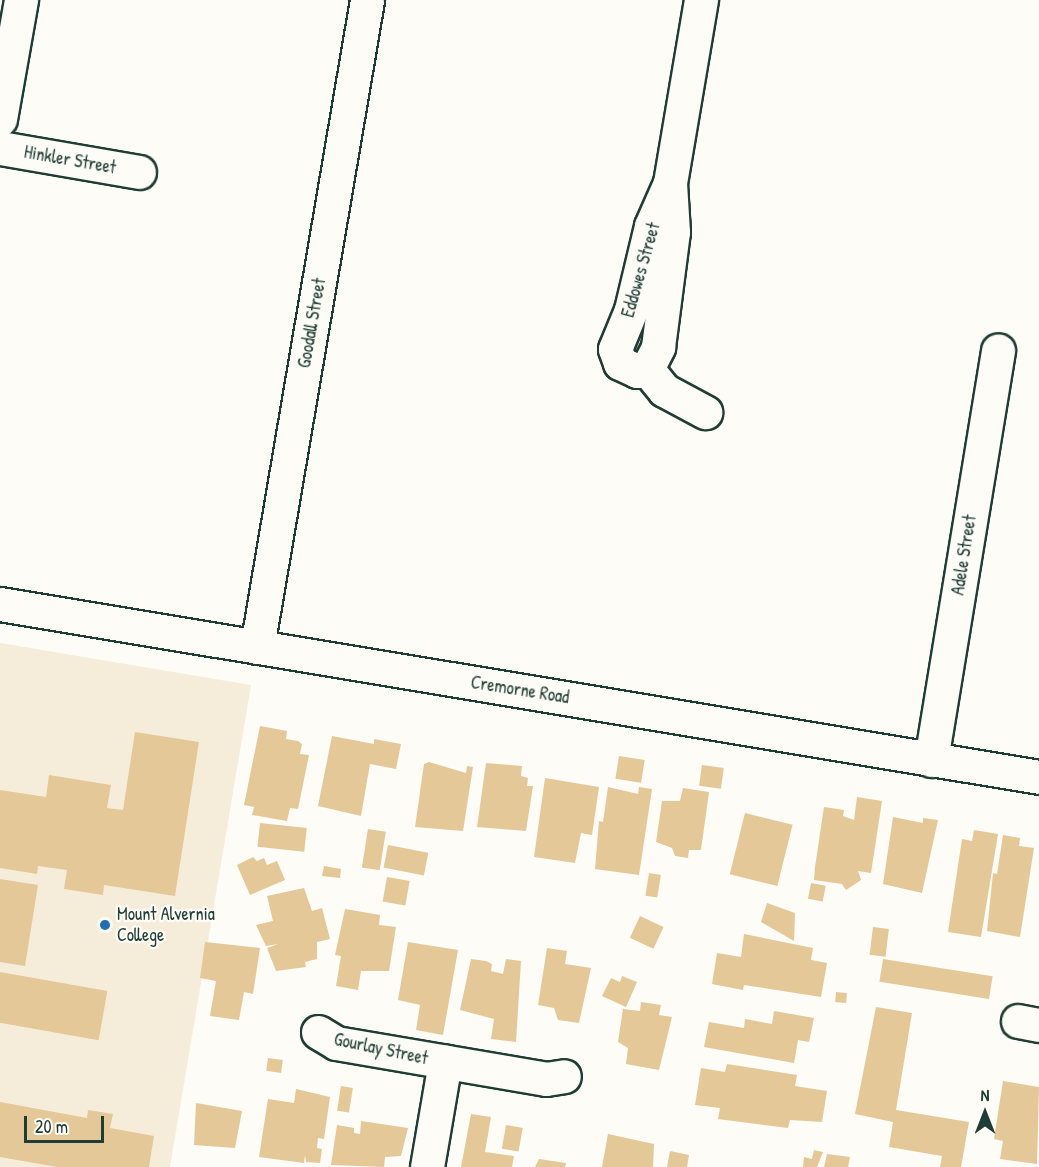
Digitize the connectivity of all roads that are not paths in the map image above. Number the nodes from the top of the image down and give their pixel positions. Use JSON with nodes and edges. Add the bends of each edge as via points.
{"nodes":[{"id":1,"x":21,"y":0,"type":"edge"},
{"id":2,"x":367,"y":0,"type":"edge"},
{"id":3,"x":701,"y":0,"type":"edge"},
{"id":4,"x":0,"y":119,"type":"edge"},
{"id":5,"x":0,"y":148,"type":"edge"},
{"id":6,"x":139,"y":172,"type":"dead end"},
{"id":7,"x":998,"y":350,"type":"dead end"},
{"id":8,"x":705,"y":412,"type":"dead end"},
{"id":9,"x":0,"y":604,"type":"edge"},
{"id":10,"x":257,"y":647,"type":"junction"},
{"id":11,"x":931,"y":760,"type":"junction"},
{"id":12,"x":1039,"y":777,"type":"edge"},
{"id":13,"x":318,"y":1032,"type":"dead end"},
{"id":14,"x":445,"y":1062,"type":"junction"},
{"id":15,"x":564,"y":1076,"type":"dead end"},
{"id":16,"x":427,"y":1167,"type":"edge"}],
"edges":[{"from":1,"to":4,"type":"street"},
{"from":2,"to":10,"type":"street","name":"Goodall Street"},
{"from":3,"to":8,"type":"street","name":"Eddowes Street","via":[[670,183],[670,263],[658,347],[647,369],[664,390]]},
{"from":5,"to":6,"type":"street","name":"Hinkler Street"},
{"from":7,"to":11,"type":"street","name":"Adele Street"},
{"from":9,"to":10,"type":"street","name":"Cremorne Road"},
{"from":10,"to":11,"type":"street","name":"Cremorne Road"},
{"from":11,"to":12,"type":"street","name":"Cremorne Road"},
{"from":13,"to":14,"type":"street","name":"Gourlay Street","via":[[336,1043]]},
{"from":14,"to":15,"type":"street","name":"Gourlay Street","via":[[546,1079]]},
{"from":14,"to":16,"type":"street","name":"Gourlay Street"}]}
